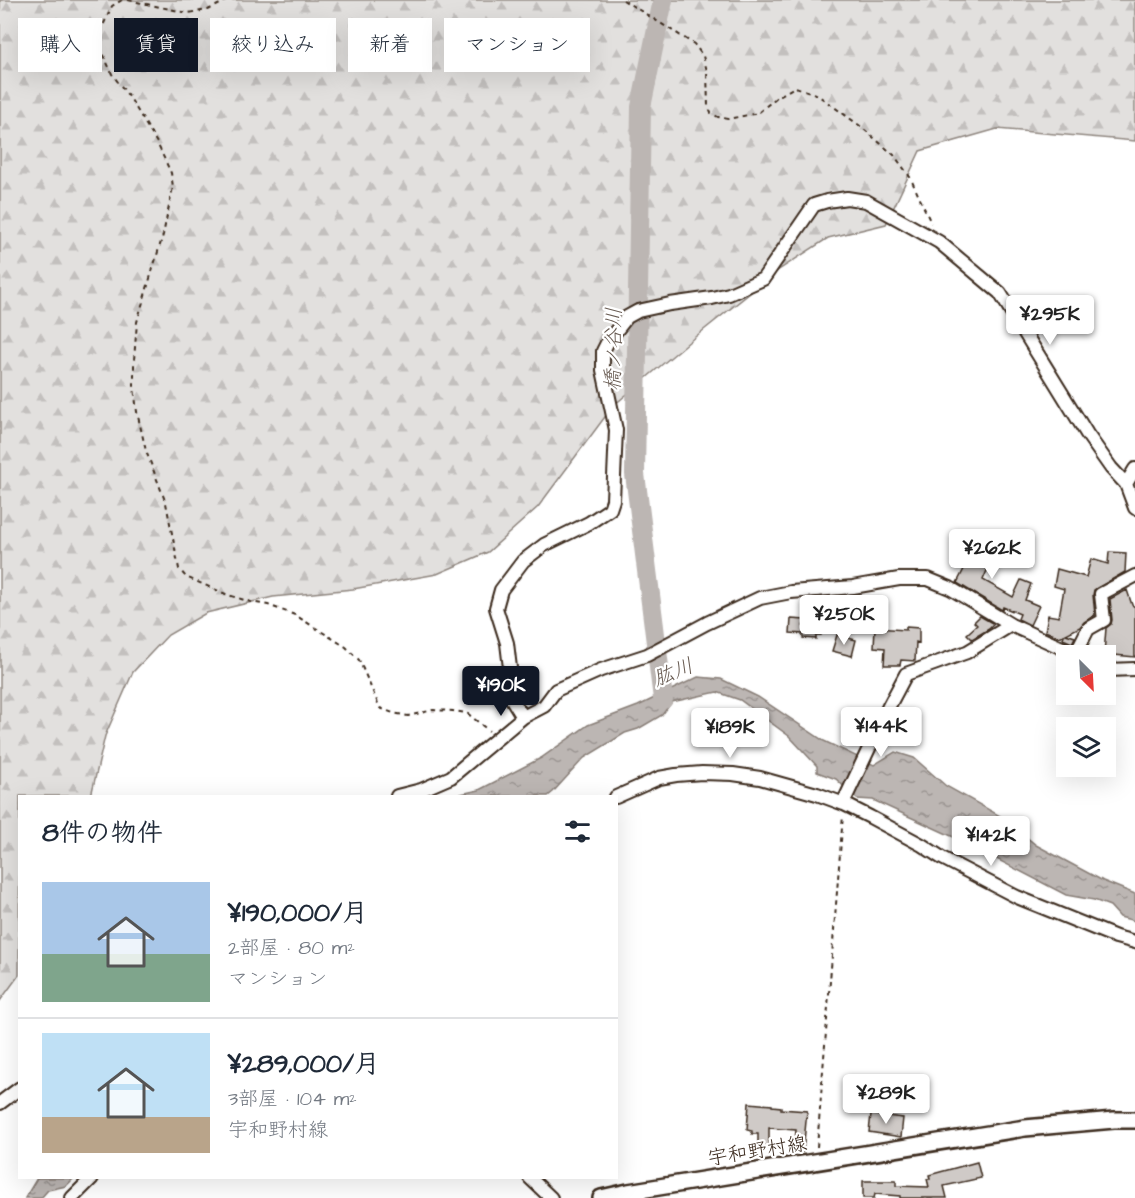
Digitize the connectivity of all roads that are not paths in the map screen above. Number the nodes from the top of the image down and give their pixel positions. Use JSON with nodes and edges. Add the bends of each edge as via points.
{"nodes":[{"id":1,"x":1135,"y":469,"type":"edge"},
{"id":2,"x":1126,"y":484,"type":"junction"},
{"id":3,"x":1135,"y":508,"type":"edge"},
{"id":4,"x":1135,"y":576,"type":"edge"},
{"id":5,"x":1011,"y":625,"type":"junction"},
{"id":6,"x":1057,"y":645,"type":"edge"},
{"id":7,"x":1082,"y":645,"type":"edge"},
{"id":8,"x":1135,"y":669,"type":"edge"},
{"id":9,"x":1116,"y":670,"type":"edge"},
{"id":10,"x":523,"y":717,"type":"junction"},
{"id":11,"x":401,"y":795,"type":"edge"},
{"id":12,"x":618,"y":795,"type":"edge"},
{"id":13,"x":845,"y":801,"type":"junction"},
{"id":14,"x":1135,"y":942,"type":"edge"},
{"id":15,"x":18,"y":1090,"type":"edge"},
{"id":16,"x":0,"y":1103,"type":"edge"},
{"id":17,"x":1135,"y":1120,"type":"edge"},
{"id":18,"x":91,"y":1179,"type":"edge"},
{"id":19,"x":531,"y":1179,"type":"edge"},
{"id":20,"x":72,"y":1198,"type":"edge"},
{"id":21,"x":551,"y":1198,"type":"edge"},
{"id":22,"x":601,"y":1198,"type":"edge"}],
"edges":[{"from":1,"to":2,"type":"street"},
{"from":2,"to":3,"type":"street"},
{"from":2,"to":10,"type":"street","via":[[1087,434],[1000,293],[939,242],[866,201],[847,198],[814,205],[763,279],[729,294],[638,311],[627,317],[608,341],[603,351],[603,370],[616,430],[610,509],[523,561],[501,590],[496,608],[507,643],[510,696]]},
{"from":4,"to":7,"type":"street","via":[[1101,594],[1104,620],[1088,629]]},
{"from":5,"to":6,"type":"street"},
{"from":5,"to":10,"type":"street","via":[[928,579],[791,592],[760,598],[647,655],[556,690],[544,706]]},
{"from":5,"to":13,"type":"street","via":[[967,652],[906,674]]},
{"from":8,"to":9,"type":"street"},
{"from":10,"to":11,"type":"street","via":[[451,777]]},
{"from":12,"to":13,"type":"street","via":[[659,778],[702,773],[760,778]]},
{"from":13,"to":14,"type":"street","via":[[1017,897]]},
{"from":15,"to":16,"type":"street"},
{"from":17,"to":22,"type":"main road","name":"宇和野村線","via":[[1025,1128]]},
{"from":18,"to":20,"type":"street"},
{"from":19,"to":21,"type":"street"}]}
